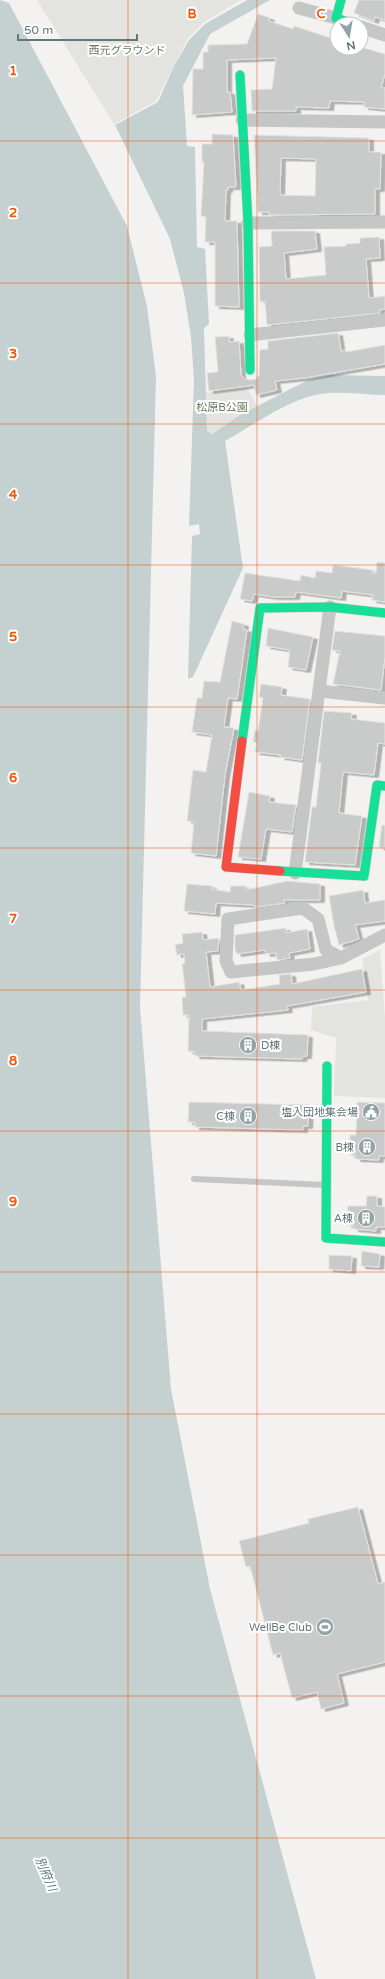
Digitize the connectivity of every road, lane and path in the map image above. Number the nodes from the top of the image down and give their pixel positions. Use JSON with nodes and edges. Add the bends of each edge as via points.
{"nodes":[{"id":1,"x":341,"y":0,"type":"edge"},
{"id":2,"x":299,"y":8,"type":"dead end"},
{"id":3,"x":329,"y":16,"type":"edge"},
{"id":4,"x":337,"y":16,"type":"edge"},
{"id":5,"x":369,"y":30,"type":"edge"},
{"id":6,"x":385,"y":35,"type":"edge"},
{"id":7,"x":240,"y":75,"type":"dead end"},
{"id":8,"x":242,"y":120,"type":"junction"},
{"id":9,"x":385,"y":122,"type":"edge"},
{"id":10,"x":385,"y":222,"type":"edge"},
{"id":11,"x":248,"y":223,"type":"junction"},
{"id":12,"x":385,"y":320,"type":"edge"},
{"id":13,"x":250,"y":335,"type":"junction"},
{"id":14,"x":250,"y":370,"type":"dead end"},
{"id":15,"x":330,"y":607,"type":"junction"},
{"id":16,"x":385,"y":613,"type":"edge"},
{"id":17,"x":320,"y":690,"type":"junction"},
{"id":18,"x":385,"y":698,"type":"edge"},
{"id":19,"x":385,"y":786,"type":"edge"},
{"id":20,"x":295,"y":873,"type":"junction"},
{"id":21,"x":385,"y":935,"type":"edge"},
{"id":22,"x":341,"y":958,"type":"junction"},
{"id":23,"x":327,"y":1066,"type":"dead end"},
{"id":24,"x":194,"y":1179,"type":"dead end"},
{"id":25,"x":326,"y":1185,"type":"junction"},
{"id":26,"x":385,"y":1242,"type":"edge"}],
"edges":[{"from":1,"to":4,"type":"street"},
{"from":2,"to":3,"type":"street"},
{"from":5,"to":6,"type":"street"},
{"from":7,"to":8,"type":"street"},
{"from":8,"to":9,"type":"street"},
{"from":8,"to":11,"type":"street"},
{"from":10,"to":11,"type":"street"},
{"from":11,"to":13,"type":"street"},
{"from":12,"to":13,"type":"street"},
{"from":13,"to":14,"type":"street"},
{"from":15,"to":16,"type":"street"},
{"from":15,"to":17,"type":"street"},
{"from":15,"to":20,"type":"street","via":[[260,608],[226,867]]},
{"from":17,"to":18,"type":"street"},
{"from":17,"to":20,"type":"street"},
{"from":19,"to":20,"type":"street","via":[[377,785],[364,876]]},
{"from":21,"to":22,"type":"street"},
{"from":22,"to":22,"type":"street","via":[[314,964],[230,972],[226,961],[228,919],[303,908],[318,919],[326,950]]},
{"from":23,"to":25,"type":"street"},
{"from":24,"to":25,"type":"lane"},
{"from":25,"to":26,"type":"street","via":[[326,1238]]}]}
